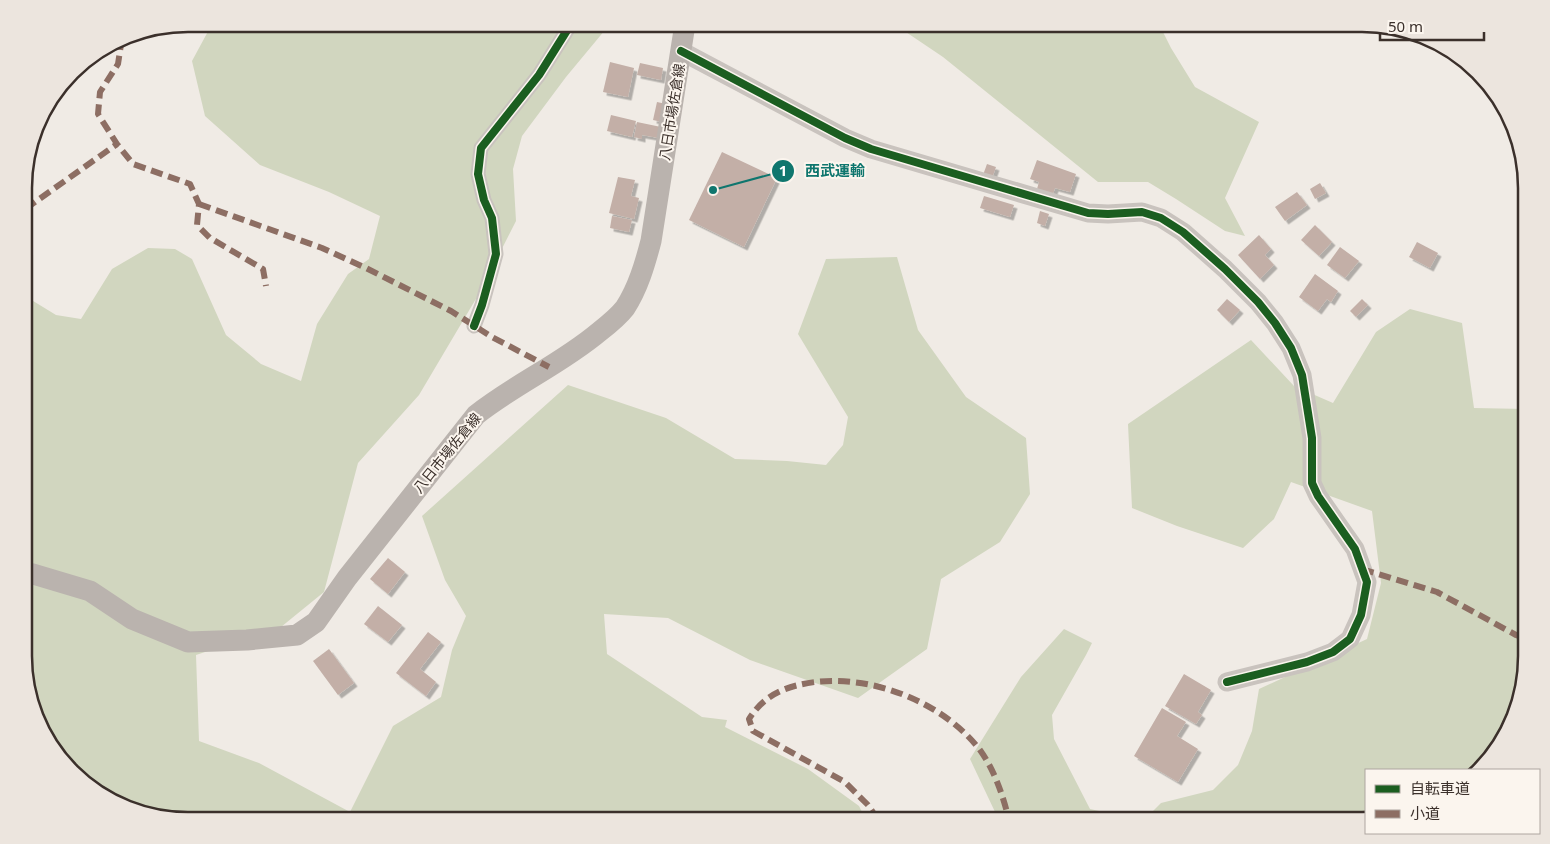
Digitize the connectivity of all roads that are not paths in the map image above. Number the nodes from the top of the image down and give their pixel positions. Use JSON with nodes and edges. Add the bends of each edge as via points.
{"nodes":[{"id":1,"x":566,"y":32,"type":"edge"},
{"id":2,"x":685,"y":32,"type":"edge"},
{"id":3,"x":681,"y":51,"type":"junction"},
{"id":4,"x":474,"y":326,"type":"dead end"},
{"id":5,"x":32,"y":574,"type":"edge"},
{"id":6,"x":1227,"y":682,"type":"dead end"}],
"edges":[{"from":1,"to":4,"type":"street","via":[[539,76],[481,148],[478,174],[492,218],[496,254]]},
{"from":2,"to":3,"type":"main road","name":"八日市場佐倉線"},
{"from":3,"to":5,"type":"main road","name":"八日市場佐倉線","via":[[651,241],[644,270],[624,310],[568,356],[498,397],[476,415],[316,622],[297,635],[188,642],[132,619],[90,591]]},
{"from":3,"to":6,"type":"street","via":[[871,149],[1088,213],[1142,212],[1161,218],[1183,232],[1258,302],[1291,348],[1302,375],[1312,438],[1312,482],[1318,496],[1355,549],[1367,582],[1361,615],[1350,639],[1332,652],[1307,662]]}]}
